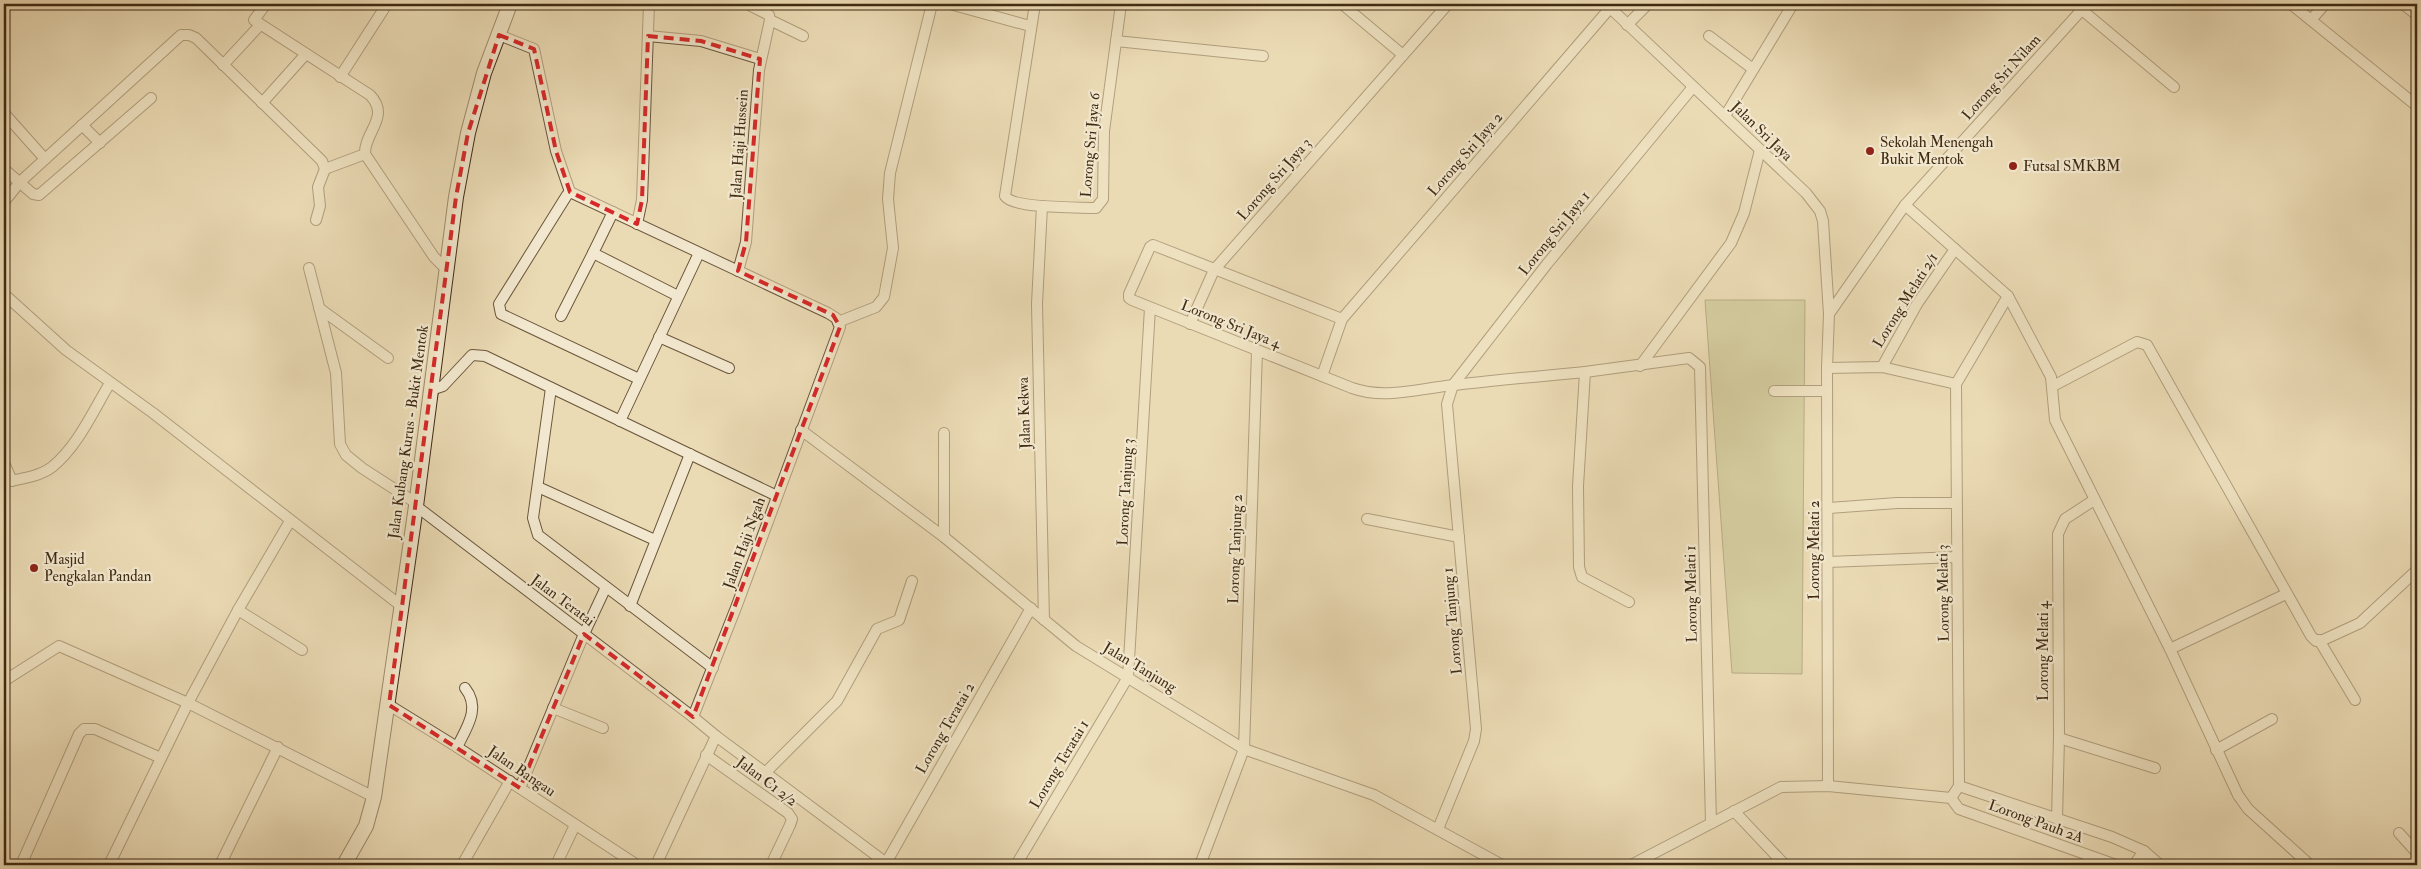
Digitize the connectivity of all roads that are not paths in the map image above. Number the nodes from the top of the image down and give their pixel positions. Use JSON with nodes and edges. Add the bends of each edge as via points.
{"nodes":[{"id":1,"x":266,"y":4,"type":"edge"},
{"id":2,"x":387,"y":4,"type":"edge"},
{"id":3,"x":649,"y":4,"type":"edge"},
{"id":4,"x":747,"y":4,"type":"edge"},
{"id":5,"x":932,"y":4,"type":"edge"},
{"id":6,"x":950,"y":4,"type":"edge"},
{"id":7,"x":1035,"y":4,"type":"edge"},
{"id":8,"x":1121,"y":4,"type":"edge"},
{"id":9,"x":1342,"y":4,"type":"edge"},
{"id":10,"x":1448,"y":4,"type":"edge"},
{"id":11,"x":1648,"y":4,"type":"edge"},
{"id":12,"x":1793,"y":4,"type":"edge"},
{"id":13,"x":2292,"y":4,"type":"edge"},
{"id":14,"x":2325,"y":4,"type":"edge"},
{"id":15,"x":2403,"y":4,"type":"edge"},
{"id":16,"x":1608,"y":6,"type":"edge"},
{"id":17,"x":509,"y":7,"type":"edge"},
{"id":18,"x":2085,"y":7,"type":"edge"},
{"id":19,"x":2417,"y":15,"type":"edge"},
{"id":20,"x":770,"y":20,"type":"junction"},
{"id":21,"x":2311,"y":20,"type":"junction"},
{"id":22,"x":260,"y":24,"type":"junction"},
{"id":23,"x":1627,"y":25,"type":"junction"},
{"id":24,"x":1030,"y":26,"type":"junction"},
{"id":25,"x":500,"y":31,"type":"junction"},
{"id":26,"x":648,"y":36,"type":"junction"},
{"id":27,"x":803,"y":36,"type":"dead end"},
{"id":28,"x":1709,"y":36,"type":"dead end"},
{"id":29,"x":1116,"y":41,"type":"junction"},
{"id":30,"x":305,"y":55,"type":"junction"},
{"id":31,"x":1403,"y":55,"type":"junction"},
{"id":32,"x":1263,"y":56,"type":"dead end"},
{"id":33,"x":760,"y":58,"type":"junction"},
{"id":34,"x":223,"y":65,"type":"junction"},
{"id":35,"x":1753,"y":69,"type":"junction"},
{"id":36,"x":340,"y":77,"type":"junction"},
{"id":37,"x":1693,"y":87,"type":"junction"},
{"id":38,"x":2174,"y":87,"type":"dead end"},
{"id":39,"x":151,"y":98,"type":"dead end"},
{"id":40,"x":262,"y":103,"type":"junction"},
{"id":41,"x":2417,"y":106,"type":"edge"},
{"id":42,"x":4,"y":113,"type":"edge"},
{"id":43,"x":1725,"y":116,"type":"junction"},
{"id":44,"x":82,"y":125,"type":"junction"},
{"id":45,"x":100,"y":143,"type":"junction"},
{"id":46,"x":1760,"y":150,"type":"junction"},
{"id":47,"x":365,"y":154,"type":"junction"},
{"id":48,"x":45,"y":159,"type":"junction"},
{"id":49,"x":325,"y":169,"type":"junction"},
{"id":50,"x":4,"y":170,"type":"edge"},
{"id":51,"x":20,"y":182,"type":"junction"},
{"id":52,"x":570,"y":192,"type":"junction"},
{"id":53,"x":4,"y":202,"type":"edge"},
{"id":54,"x":1905,"y":205,"type":"junction"},
{"id":55,"x":1042,"y":206,"type":"junction"},
{"id":56,"x":613,"y":212,"type":"junction"},
{"id":57,"x":639,"y":216,"type":"junction"},
{"id":58,"x":316,"y":220,"type":"dead end"},
{"id":59,"x":1955,"y":249,"type":"junction"},
{"id":60,"x":593,"y":253,"type":"junction"},
{"id":61,"x":699,"y":253,"type":"junction"},
{"id":62,"x":741,"y":262,"type":"junction"},
{"id":63,"x":309,"y":268,"type":"dead end"},
{"id":64,"x":446,"y":269,"type":"junction"},
{"id":65,"x":1214,"y":270,"type":"junction"},
{"id":66,"x":4,"y":294,"type":"edge"},
{"id":67,"x":678,"y":296,"type":"junction"},
{"id":68,"x":2008,"y":296,"type":"junction"},
{"id":69,"x":319,"y":308,"type":"junction"},
{"id":70,"x":1150,"y":308,"type":"junction"},
{"id":71,"x":1829,"y":314,"type":"junction"},
{"id":72,"x":561,"y":316,"type":"dead end"},
{"id":73,"x":1342,"y":319,"type":"junction"},
{"id":74,"x":838,"y":322,"type":"junction"},
{"id":75,"x":1190,"y":324,"type":"junction"},
{"id":76,"x":659,"y":337,"type":"junction"},
{"id":77,"x":1257,"y":351,"type":"junction"},
{"id":78,"x":388,"y":358,"type":"dead end"},
{"id":79,"x":1698,"y":364,"type":"joint"},
{"id":80,"x":1640,"y":366,"type":"junction"},
{"id":81,"x":1882,"y":367,"type":"junction"},
{"id":82,"x":729,"y":368,"type":"dead end"},
{"id":83,"x":1827,"y":368,"type":"junction"},
{"id":84,"x":1585,"y":372,"type":"junction"},
{"id":85,"x":1322,"y":376,"type":"junction"},
{"id":86,"x":640,"y":380,"type":"junction"},
{"id":87,"x":110,"y":383,"type":"junction"},
{"id":88,"x":1956,"y":384,"type":"junction"},
{"id":89,"x":1452,"y":385,"type":"junction"},
{"id":90,"x":2053,"y":386,"type":"junction"},
{"id":91,"x":550,"y":388,"type":"junction"},
{"id":92,"x":431,"y":390,"type":"junction"},
{"id":93,"x":1774,"y":391,"type":"dead end"},
{"id":94,"x":1827,"y":392,"type":"junction"},
{"id":95,"x":1447,"y":404,"type":"joint"},
{"id":96,"x":620,"y":420,"type":"junction"},
{"id":97,"x":802,"y":430,"type":"junction"},
{"id":98,"x":944,"y":433,"type":"dead end"},
{"id":99,"x":690,"y":454,"type":"junction"},
{"id":100,"x":4,"y":463,"type":"edge"},
{"id":101,"x":8,"y":481,"type":"edge"},
{"id":102,"x":538,"y":487,"type":"junction"},
{"id":103,"x":777,"y":496,"type":"junction"},
{"id":104,"x":2094,"y":500,"type":"junction"},
{"id":105,"x":1956,"y":503,"type":"junction"},
{"id":106,"x":416,"y":505,"type":"junction"},
{"id":107,"x":1829,"y":508,"type":"junction"},
{"id":108,"x":1367,"y":519,"type":"dead end"},
{"id":109,"x":290,"y":521,"type":"junction"},
{"id":110,"x":1460,"y":537,"type":"junction"},
{"id":111,"x":944,"y":538,"type":"junction"},
{"id":112,"x":656,"y":540,"type":"junction"},
{"id":113,"x":1957,"y":557,"type":"junction"},
{"id":114,"x":1828,"y":562,"type":"junction"},
{"id":115,"x":2417,"y":570,"type":"edge"},
{"id":116,"x":912,"y":582,"type":"dead end"},
{"id":117,"x":606,"y":587,"type":"junction"},
{"id":118,"x":2286,"y":594,"type":"junction"},
{"id":119,"x":1629,"y":602,"type":"dead end"},
{"id":120,"x":400,"y":605,"type":"junction"},
{"id":121,"x":630,"y":606,"type":"junction"},
{"id":122,"x":1031,"y":608,"type":"junction"},
{"id":123,"x":238,"y":610,"type":"junction"},
{"id":124,"x":1044,"y":620,"type":"junction"},
{"id":125,"x":584,"y":634,"type":"junction"},
{"id":126,"x":2319,"y":640,"type":"junction"},
{"id":127,"x":2170,"y":649,"type":"junction"},
{"id":128,"x":302,"y":650,"type":"dead end"},
{"id":129,"x":713,"y":668,"type":"junction"},
{"id":130,"x":1128,"y":678,"type":"junction"},
{"id":131,"x":4,"y":681,"type":"edge"},
{"id":132,"x":466,"y":688,"type":"dead end"},
{"id":133,"x":2355,"y":700,"type":"dead end"},
{"id":134,"x":188,"y":704,"type":"junction"},
{"id":135,"x":388,"y":705,"type":"junction"},
{"id":136,"x":553,"y":708,"type":"junction"},
{"id":137,"x":693,"y":717,"type":"junction"},
{"id":138,"x":2272,"y":720,"type":"dead end"},
{"id":139,"x":603,"y":728,"type":"dead end"},
{"id":140,"x":716,"y":736,"type":"junction"},
{"id":141,"x":2059,"y":738,"type":"junction"},
{"id":142,"x":278,"y":747,"type":"junction"},
{"id":143,"x":457,"y":747,"type":"junction"},
{"id":144,"x":1244,"y":748,"type":"junction"},
{"id":145,"x":2216,"y":750,"type":"junction"},
{"id":146,"x":706,"y":755,"type":"junction"},
{"id":147,"x":161,"y":758,"type":"junction"},
{"id":148,"x":2155,"y":768,"type":"dead end"},
{"id":149,"x":766,"y":772,"type":"junction"},
{"id":150,"x":510,"y":781,"type":"junction"},
{"id":151,"x":1828,"y":786,"type":"junction"},
{"id":152,"x":1959,"y":786,"type":"junction"},
{"id":153,"x":520,"y":788,"type":"junction"},
{"id":154,"x":374,"y":797,"type":"junction"},
{"id":155,"x":1951,"y":798,"type":"junction"},
{"id":156,"x":1734,"y":811,"type":"junction"},
{"id":157,"x":2057,"y":819,"type":"junction"},
{"id":158,"x":1711,"y":823,"type":"junction"},
{"id":159,"x":575,"y":825,"type":"junction"},
{"id":160,"x":1438,"y":829,"type":"junction"},
{"id":161,"x":2399,"y":833,"type":"dead end"},
{"id":162,"x":2144,"y":851,"type":"junction"},
{"id":163,"x":2417,"y":853,"type":"edge"},
{"id":164,"x":1648,"y":861,"type":"edge"},
{"id":165,"x":887,"y":864,"type":"edge"},
{"id":166,"x":21,"y":865,"type":"edge"},
{"id":167,"x":109,"y":865,"type":"edge"},
{"id":168,"x":220,"y":865,"type":"edge"},
{"id":169,"x":344,"y":865,"type":"edge"},
{"id":170,"x":462,"y":865,"type":"edge"},
{"id":171,"x":556,"y":865,"type":"edge"},
{"id":172,"x":637,"y":865,"type":"edge"},
{"id":173,"x":656,"y":865,"type":"edge"},
{"id":174,"x":771,"y":865,"type":"edge"},
{"id":175,"x":1016,"y":865,"type":"edge"},
{"id":176,"x":1200,"y":865,"type":"edge"},
{"id":177,"x":1502,"y":865,"type":"edge"},
{"id":178,"x":1631,"y":865,"type":"edge"},
{"id":179,"x":1784,"y":865,"type":"edge"},
{"id":180,"x":2116,"y":865,"type":"edge"},
{"id":181,"x":2134,"y":865,"type":"edge"},
{"id":182,"x":2160,"y":865,"type":"edge"},
{"id":183,"x":2310,"y":865,"type":"edge"}],
"edges":[{"from":1,"to":22,"type":"street","via":[[254,18]]},
{"from":2,"to":36,"type":"street"},
{"from":3,"to":26,"type":"street"},
{"from":4,"to":20,"type":"street","via":[[769,15]]},
{"from":5,"to":74,"type":"street","via":[[890,173],[888,198],[893,248],[885,292],[879,305]]},
{"from":6,"to":24,"type":"street"},
{"from":7,"to":24,"type":"street","name":"Lorong Sri Jaya 6"},
{"from":8,"to":29,"type":"street","name":"Lorong Sri Jaya 6"},
{"from":9,"to":31,"type":"street"},
{"from":10,"to":31,"type":"street","name":"Lorong Sri Jaya 3"},
{"from":11,"to":23,"type":"street"},
{"from":12,"to":35,"type":"street"},
{"from":13,"to":21,"type":"street"},
{"from":14,"to":21,"type":"street"},
{"from":15,"to":19,"type":"street"},
{"from":16,"to":23,"type":"street","name":"Jalan Sri Jaya"},
{"from":16,"to":73,"type":"street","name":"Lorong Sri Jaya 2"},
{"from":17,"to":25,"type":"main road","name":"Jalan Kubang Kurus - Bukit Mentok"},
{"from":18,"to":38,"type":"street"},
{"from":18,"to":54,"type":"street","name":"Lorong Sri Nilam"},
{"from":20,"to":27,"type":"street"},
{"from":20,"to":33,"type":"street","name":"Jalan Haji Hussein"},
{"from":21,"to":41,"type":"street"},
{"from":22,"to":30,"type":"street"},
{"from":22,"to":34,"type":"street"},
{"from":23,"to":37,"type":"street","name":"Jalan Sri Jaya"},
{"from":24,"to":55,"type":"street","name":"Lorong Sri Jaya 6","via":[[1004,194],[1012,202]]},
{"from":25,"to":52,"type":"street","via":[[534,48],[556,152]]},
{"from":25,"to":64,"type":"main road","name":"Jalan Kubang Kurus - Bukit Mentok","via":[[484,73],[468,133]]},
{"from":26,"to":33,"type":"street","via":[[688,38]]},
{"from":26,"to":57,"type":"street"},
{"from":28,"to":35,"type":"street"},
{"from":29,"to":32,"type":"street"},
{"from":29,"to":55,"type":"street","name":"Lorong Sri Jaya 6","via":[[1104,131],[1102,203],[1096,208]]},
{"from":30,"to":36,"type":"street"},
{"from":30,"to":40,"type":"street"},
{"from":31,"to":65,"type":"street","name":"Lorong Sri Jaya 3"},
{"from":33,"to":62,"type":"street","name":"Jalan Haji Hussein"},
{"from":34,"to":40,"type":"street"},
{"from":34,"to":44,"type":"street","via":[[196,38],[180,35]]},
{"from":35,"to":43,"type":"street"},
{"from":36,"to":47,"type":"street","via":[[370,96],[379,107]]},
{"from":37,"to":43,"type":"street","name":"Jalan Sri Jaya"},
{"from":37,"to":89,"type":"street","name":"Lorong Sri Jaya 1"},
{"from":39,"to":45,"type":"street"},
{"from":40,"to":49,"type":"street","via":[[322,161]]},
{"from":42,"to":48,"type":"street"},
{"from":43,"to":46,"type":"street","name":"Jalan Sri Jaya"},
{"from":44,"to":45,"type":"street"},
{"from":44,"to":48,"type":"street"},
{"from":45,"to":51,"type":"street","via":[[39,195],[33,194]]},
{"from":46,"to":71,"type":"street","name":"Jalan Sri Jaya","via":[[1806,193],[1820,211]]},
{"from":46,"to":80,"type":"street","via":[[1744,213],[1731,243]]},
{"from":47,"to":49,"type":"street"},
{"from":47,"to":64,"type":"street","via":[[434,257]]},
{"from":48,"to":51,"type":"street"},
{"from":49,"to":58,"type":"street","via":[[318,187],[320,206]]},
{"from":50,"to":51,"type":"street"},
{"from":51,"to":53,"type":"street"},
{"from":52,"to":56,"type":"street"},
{"from":52,"to":86,"type":"street","via":[[499,304],[499,310],[501,314]]},
{"from":54,"to":59,"type":"street"},
{"from":54,"to":71,"type":"street","name":"Lorong Sri Nilam"},
{"from":55,"to":124,"type":"street","name":"Jalan Kekwa","via":[[1037,304]]},
{"from":56,"to":57,"type":"street"},
{"from":56,"to":60,"type":"street"},
{"from":57,"to":61,"type":"street"},
{"from":59,"to":68,"type":"street"},
{"from":59,"to":81,"type":"street","name":"Lorong Melati 2/1","via":[[1917,304]]},
{"from":60,"to":67,"type":"street"},
{"from":60,"to":72,"type":"street"},
{"from":61,"to":62,"type":"street"},
{"from":61,"to":67,"type":"street"},
{"from":62,"to":74,"type":"street"},
{"from":63,"to":69,"type":"street","name":"Jalan Teratai"},
{"from":64,"to":92,"type":"main road","name":"Jalan Kubang Kurus - Bukit Mentok"},
{"from":65,"to":70,"type":"street","name":"Lorong Sri Jaya 4","via":[[1153,245],[1129,294],[1129,298]]},
{"from":65,"to":73,"type":"street"},
{"from":65,"to":75,"type":"street","name":"Lorong Sri Jaya 3"},
{"from":66,"to":87,"type":"street","via":[[53,339]]},
{"from":67,"to":76,"type":"street"},
{"from":68,"to":88,"type":"street"},
{"from":68,"to":90,"type":"street"},
{"from":69,"to":78,"type":"street"},
{"from":69,"to":106,"type":"street","name":"Jalan Teratai","via":[[336,373],[340,444],[346,455],[362,468]]},
{"from":70,"to":75,"type":"street","name":"Lorong Sri Jaya 4"},
{"from":70,"to":130,"type":"street","name":"Lorong Tanjung 3"},
{"from":71,"to":83,"type":"street","name":"Lorong Melati 2"},
{"from":73,"to":85,"type":"street"},
{"from":74,"to":97,"type":"street","name":"Jalan Haji Ngah","via":[[838,334]]},
{"from":75,"to":77,"type":"street","name":"Lorong Sri Jaya 4"},
{"from":76,"to":82,"type":"street"},
{"from":76,"to":86,"type":"street"},
{"from":77,"to":85,"type":"street","name":"Lorong Sri Jaya 4"},
{"from":77,"to":144,"type":"street","name":"Lorong Tanjung 2"},
{"from":79,"to":80,"type":"street","name":"Lorong Sri Jaya 4","via":[[1689,358]]},
{"from":79,"to":158,"type":"street","name":"Lorong Melati 1"},
{"from":80,"to":84,"type":"street","name":"Lorong Sri Jaya 4"},
{"from":81,"to":83,"type":"street"},
{"from":81,"to":88,"type":"street"},
{"from":83,"to":94,"type":"street","name":"Lorong Melati 2"},
{"from":84,"to":89,"type":"street","name":"Lorong Sri Jaya 4"},
{"from":84,"to":119,"type":"street","via":[[1578,486],[1578,567],[1582,577]]},
{"from":85,"to":89,"type":"street","name":"Lorong Sri Jaya 4","via":[[1361,391],[1380,394]]},
{"from":86,"to":96,"type":"street"},
{"from":87,"to":101,"type":"street","via":[[70,448],[51,468]]},
{"from":87,"to":109,"type":"street"},
{"from":88,"to":105,"type":"street","name":"Lorong Melati 3"},
{"from":89,"to":95,"type":"street","name":"Lorong Sri Jaya 1"},
{"from":90,"to":104,"type":"street","via":[[2055,420]]},
{"from":90,"to":118,"type":"street","via":[[2138,342],[2147,345]]},
{"from":91,"to":92,"type":"street","via":[[485,356],[472,356],[443,386]]},
{"from":91,"to":96,"type":"street"},
{"from":91,"to":102,"type":"street"},
{"from":92,"to":106,"type":"main road","name":"Jalan Kubang Kurus - Bukit Mentok"},
{"from":93,"to":94,"type":"street"},
{"from":94,"to":107,"type":"street","name":"Lorong Melati 2"},
{"from":95,"to":110,"type":"street","name":"Lorong Tanjung 1"},
{"from":96,"to":99,"type":"street"},
{"from":97,"to":103,"type":"street","name":"Jalan Haji Ngah"},
{"from":97,"to":111,"type":"street","name":"Jalan Tanjung"},
{"from":98,"to":111,"type":"street"},
{"from":99,"to":103,"type":"street"},
{"from":99,"to":112,"type":"street"},
{"from":100,"to":101,"type":"street"},
{"from":102,"to":112,"type":"street"},
{"from":102,"to":117,"type":"street","via":[[533,518],[538,535]]},
{"from":103,"to":129,"type":"street","name":"Jalan Haji Ngah"},
{"from":104,"to":127,"type":"street"},
{"from":104,"to":141,"type":"street","name":"Lorong Melati 4","via":[[2065,519],[2058,534]]},
{"from":105,"to":107,"type":"street"},
{"from":105,"to":113,"type":"street","name":"Lorong Melati 3"},
{"from":106,"to":120,"type":"main road","name":"Jalan Kubang Kurus - Bukit Mentok"},
{"from":106,"to":125,"type":"street","name":"Jalan Teratai"},
{"from":107,"to":114,"type":"street","name":"Lorong Melati 2"},
{"from":108,"to":110,"type":"street"},
{"from":109,"to":120,"type":"street"},
{"from":109,"to":123,"type":"street"},
{"from":110,"to":160,"type":"street","name":"Lorong Tanjung 1","via":[[1476,729]]},
{"from":111,"to":122,"type":"street","name":"Jalan Tanjung"},
{"from":112,"to":121,"type":"street"},
{"from":113,"to":114,"type":"street"},
{"from":113,"to":152,"type":"street","name":"Lorong Melati 3"},
{"from":114,"to":151,"type":"street","name":"Lorong Melati 2"},
{"from":115,"to":126,"type":"street","via":[[2360,623]]},
{"from":116,"to":149,"type":"street","via":[[899,620],[878,629],[837,701]]},
{"from":117,"to":121,"type":"street"},
{"from":117,"to":125,"type":"street"},
{"from":118,"to":126,"type":"street","via":[[2311,636]]},
{"from":118,"to":127,"type":"street"},
{"from":120,"to":135,"type":"main road","name":"Jalan Kubang Kurus - Bukit Mentok"},
{"from":121,"to":129,"type":"street"},
{"from":122,"to":124,"type":"street","name":"Jalan Tanjung"},
{"from":122,"to":165,"type":"street","name":"Lorong Teratai 2"},
{"from":123,"to":128,"type":"street"},
{"from":123,"to":134,"type":"street"},
{"from":124,"to":130,"type":"street","name":"Jalan Tanjung","via":[[1076,646]]},
{"from":125,"to":136,"type":"street"},
{"from":125,"to":137,"type":"street","name":"Jalan Teratai"},
{"from":126,"to":133,"type":"street"},
{"from":127,"to":145,"type":"street"},
{"from":129,"to":137,"type":"street","name":"Jalan Haji Ngah"},
{"from":130,"to":144,"type":"street","name":"Jalan Tanjung"},
{"from":130,"to":175,"type":"street","name":"Lorong Teratai 1"},
{"from":131,"to":134,"type":"street","via":[[50,650],[61,647]]},
{"from":132,"to":143,"type":"street","via":[[472,696],[474,708]]},
{"from":134,"to":142,"type":"street"},
{"from":134,"to":147,"type":"street"},
{"from":135,"to":143,"type":"street","name":"Jalan Bangau"},
{"from":135,"to":154,"type":"main road","name":"Jalan Kubang Kurus - Bukit Mentok"},
{"from":136,"to":139,"type":"street"},
{"from":136,"to":153,"type":"street"},
{"from":137,"to":140,"type":"street"},
{"from":138,"to":145,"type":"street"},
{"from":140,"to":146,"type":"street"},
{"from":140,"to":149,"type":"street"},
{"from":141,"to":148,"type":"street"},
{"from":141,"to":157,"type":"street","name":"Lorong Melati 4"},
{"from":142,"to":154,"type":"street"},
{"from":142,"to":168,"type":"street"},
{"from":143,"to":150,"type":"street","name":"Jalan Bangau"},
{"from":144,"to":160,"type":"street","name":"Jalan Tanjung","via":[[1356,787]]},
{"from":144,"to":176,"type":"street","name":"Lorong Tanjung 2"},
{"from":145,"to":183,"type":"street","via":[[2243,803]]},
{"from":146,"to":173,"type":"street"},
{"from":146,"to":174,"type":"street","name":"Jalan C1 2/2","via":[[792,818]]},
{"from":147,"to":166,"type":"street","via":[[95,729],[84,729]]},
{"from":147,"to":167,"type":"street"},
{"from":149,"to":165,"type":"street"},
{"from":150,"to":153,"type":"street","name":"Jalan Bangau"},
{"from":150,"to":170,"type":"street"},
{"from":151,"to":155,"type":"street"},
{"from":151,"to":156,"type":"street","via":[[1781,787]]},
{"from":152,"to":155,"type":"street"},
{"from":152,"to":157,"type":"street"},
{"from":153,"to":159,"type":"street","name":"Jalan Bangau"},
{"from":154,"to":169,"type":"main road","name":"Jalan Kubang Kurus - Bukit Mentok","via":[[366,826]]},
{"from":155,"to":180,"type":"street","name":"Lorong Pauh 2A","via":[[1959,809]]},
{"from":156,"to":158,"type":"street"},
{"from":156,"to":179,"type":"street"},
{"from":157,"to":162,"type":"street"},
{"from":158,"to":164,"type":"street"},
{"from":159,"to":171,"type":"street"},
{"from":159,"to":172,"type":"street","name":"Jalan Bangau"},
{"from":160,"to":177,"type":"street","name":"Jalan Tanjung"},
{"from":161,"to":163,"type":"street"},
{"from":162,"to":181,"type":"street"},
{"from":162,"to":182,"type":"street"},
{"from":164,"to":178,"type":"street"}]}
